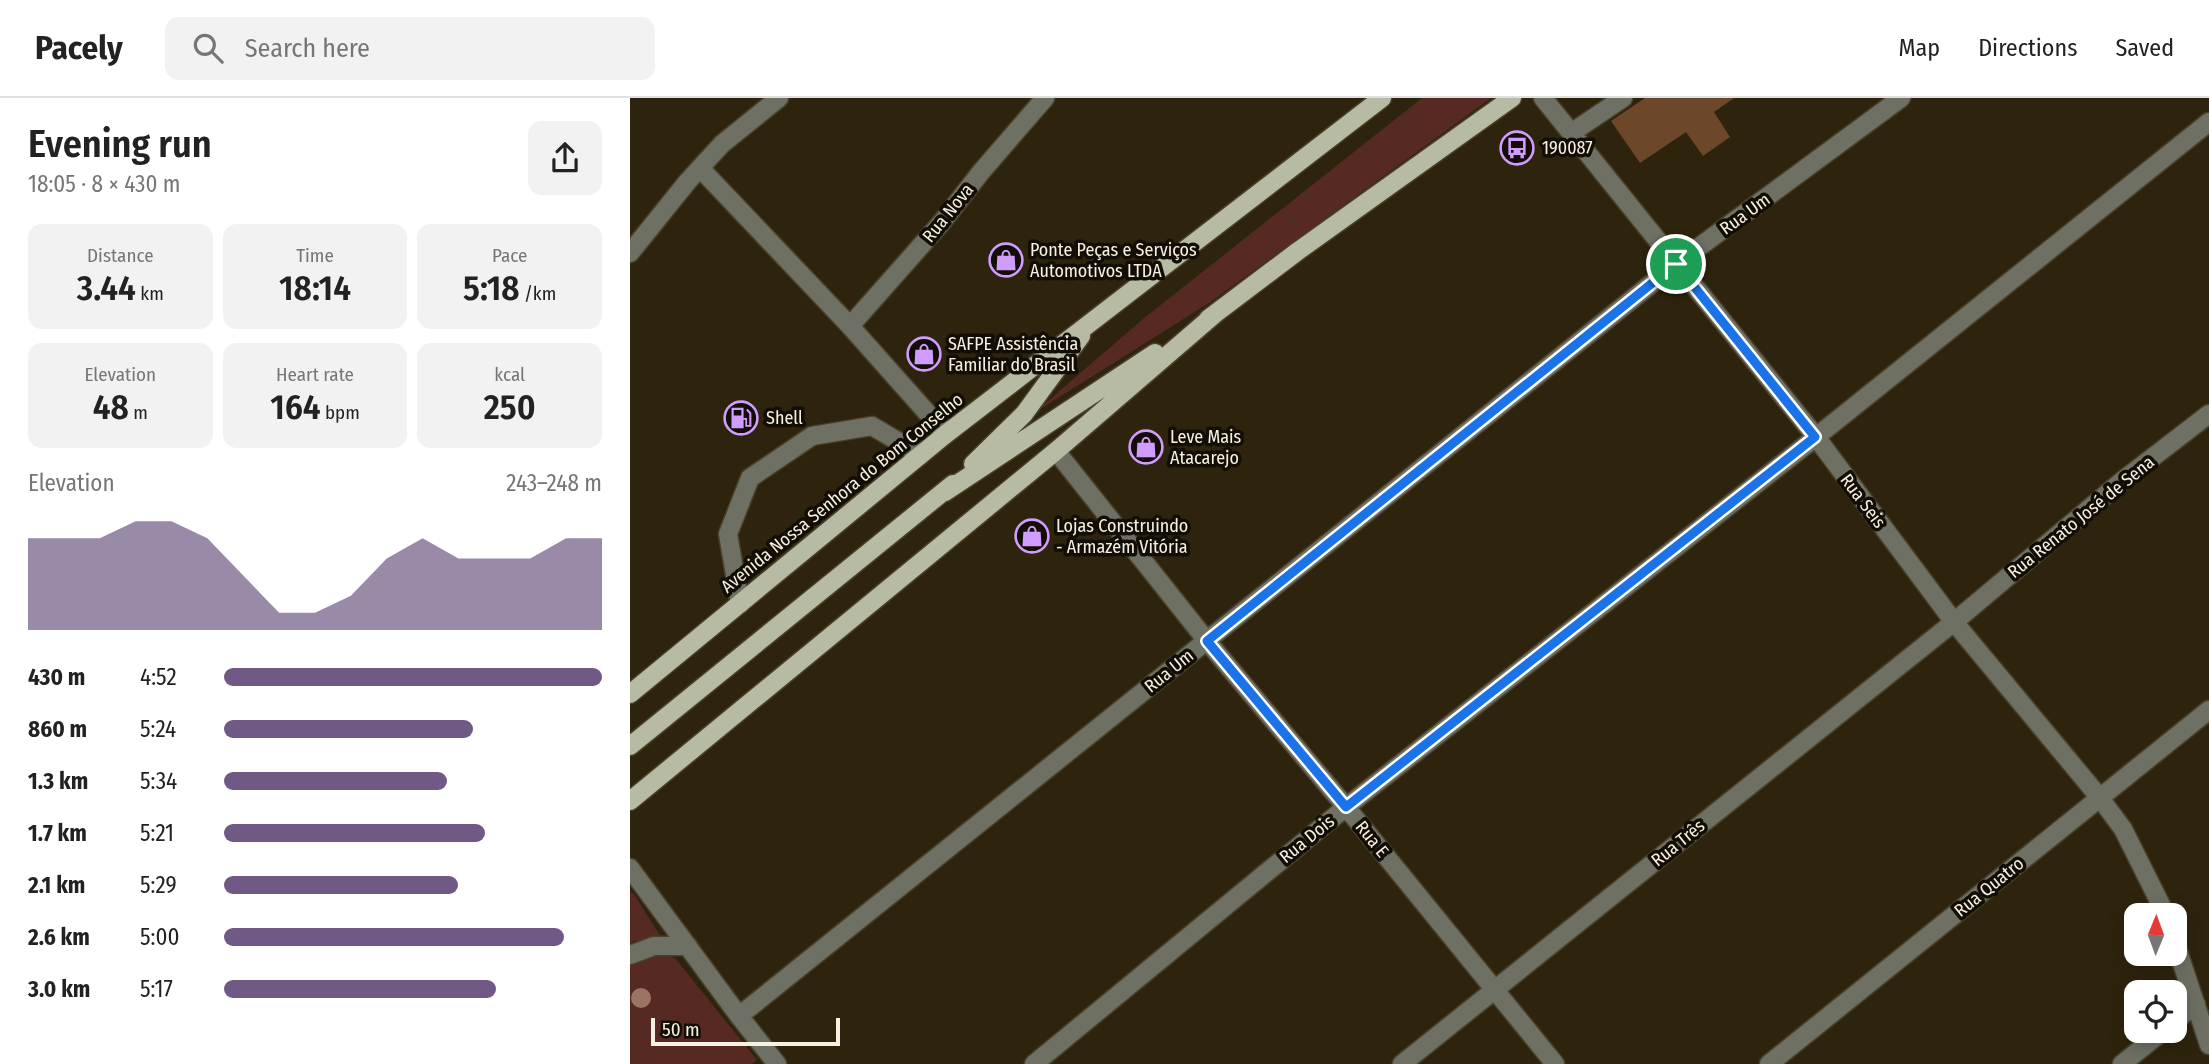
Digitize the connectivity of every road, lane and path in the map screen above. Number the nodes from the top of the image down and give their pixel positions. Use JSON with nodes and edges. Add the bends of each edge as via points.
{"nodes":[{"id":1,"x":779,"y":98,"type":"edge"},
{"id":2,"x":1045,"y":98,"type":"edge"},
{"id":3,"x":1382,"y":98,"type":"edge"},
{"id":4,"x":1512,"y":98,"type":"edge"},
{"id":5,"x":1543,"y":98,"type":"edge"},
{"id":6,"x":1623,"y":98,"type":"edge"},
{"id":7,"x":1901,"y":98,"type":"edge"},
{"id":8,"x":2209,"y":122,"type":"edge"},
{"id":9,"x":1572,"y":133,"type":"junction"},
{"id":10,"x":700,"y":168,"type":"junction"},
{"id":11,"x":630,"y":253,"type":"edge"},
{"id":12,"x":1676,"y":264,"type":"junction"},
{"id":13,"x":1215,"y":314,"type":"junction"},
{"id":14,"x":1094,"y":319,"type":"junction"},
{"id":15,"x":850,"y":326,"type":"junction"},
{"id":16,"x":2209,"y":414,"type":"edge"},
{"id":17,"x":946,"y":434,"type":"junction"},
{"id":18,"x":1815,"y":437,"type":"junction"},
{"id":19,"x":1056,"y":451,"type":"junction"},
{"id":20,"x":922,"y":455,"type":"junction"},
{"id":21,"x":945,"y":492,"type":"junction"},
{"id":22,"x":740,"y":604,"type":"junction"},
{"id":23,"x":1954,"y":622,"type":"junction"},
{"id":24,"x":1207,"y":641,"type":"junction"},
{"id":25,"x":630,"y":694,"type":"edge"},
{"id":26,"x":2209,"y":709,"type":"edge"},
{"id":27,"x":630,"y":747,"type":"edge"},
{"id":28,"x":2100,"y":798,"type":"junction"},
{"id":29,"x":630,"y":801,"type":"edge"},
{"id":30,"x":1346,"y":807,"type":"junction"},
{"id":31,"x":630,"y":869,"type":"edge"},
{"id":32,"x":2160,"y":903,"type":"edge"},
{"id":33,"x":688,"y":946,"type":"junction"},
{"id":34,"x":630,"y":955,"type":"edge"},
{"id":35,"x":2183,"y":966,"type":"edge"},
{"id":36,"x":1495,"y":989,"type":"junction"},
{"id":37,"x":2196,"y":1004,"type":"junction"},
{"id":38,"x":2187,"y":1011,"type":"edge"},
{"id":39,"x":739,"y":1016,"type":"junction"},
{"id":40,"x":2148,"y":1043,"type":"edge"},
{"id":41,"x":2209,"y":1045,"type":"edge"},
{"id":42,"x":777,"y":1064,"type":"edge"},
{"id":43,"x":1034,"y":1064,"type":"edge"},
{"id":44,"x":1402,"y":1064,"type":"edge"},
{"id":45,"x":1555,"y":1064,"type":"edge"},
{"id":46,"x":1769,"y":1064,"type":"edge"},
{"id":47,"x":2122,"y":1064,"type":"edge"}],
"edges":[{"from":1,"to":10,"type":"street"},
{"from":2,"to":15,"type":"street","name":"Rua Nova"},
{"from":3,"to":14,"type":"main road","name":"Avenida Nossa Senhora do Bom Conselho"},
{"from":4,"to":13,"type":"main road"},
{"from":5,"to":9,"type":"street","name":"Rua Seis"},
{"from":6,"to":9,"type":"street"},
{"from":7,"to":12,"type":"street","name":"Rua Um"},
{"from":8,"to":18,"type":"street","name":"Rua Dois"},
{"from":9,"to":12,"type":"street","name":"Rua Seis"},
{"from":10,"to":11,"type":"street"},
{"from":10,"to":15,"type":"street"},
{"from":12,"to":18,"type":"street","name":"Rua Seis"},
{"from":12,"to":24,"type":"street","name":"Rua Um"},
{"from":13,"to":19,"type":"main road"},
{"from":13,"to":21,"type":"main road"},
{"from":14,"to":17,"type":"main road","name":"Avenida Nossa Senhora do Bom Conselho"},
{"from":14,"to":21,"type":"main road","via":[[1024,414]]},
{"from":15,"to":17,"type":"street"},
{"from":16,"to":23,"type":"street","name":"Rua Renato José de Sena"},
{"from":17,"to":20,"type":"main road","name":"Avenida Nossa Senhora do Bom Conselho"},
{"from":18,"to":23,"type":"street","name":"Rua Seis"},
{"from":18,"to":30,"type":"street","name":"Rua Dois"},
{"from":19,"to":24,"type":"street","name":"Rua E"},
{"from":19,"to":29,"type":"main road"},
{"from":20,"to":22,"type":"main road","name":"Avenida Nossa Senhora do Bom Conselho"},
{"from":20,"to":22,"type":"street","via":[[872,426],[812,436],[750,478],[728,534]]},
{"from":21,"to":27,"type":"main road"},
{"from":22,"to":25,"type":"main road","name":"Avenida Nossa Senhora do Bom Conselho"},
{"from":23,"to":28,"type":"street","name":"Rua Seis"},
{"from":23,"to":36,"type":"street","name":"Rua Três"},
{"from":24,"to":30,"type":"street","name":"Rua E"},
{"from":24,"to":39,"type":"street","name":"Rua Um"},
{"from":26,"to":28,"type":"street","name":"Rua Quatro"},
{"from":28,"to":32,"type":"street","name":"Rua Seis","via":[[2123,829]]},
{"from":28,"to":46,"type":"street","name":"Rua Quatro"},
{"from":30,"to":36,"type":"street","name":"Rua E"},
{"from":30,"to":43,"type":"street","name":"Rua Dois"},
{"from":31,"to":33,"type":"street"},
{"from":33,"to":34,"type":"street","via":[[654,946]]},
{"from":33,"to":39,"type":"street"},
{"from":35,"to":37,"type":"street"},
{"from":36,"to":44,"type":"street","name":"Rua Três"},
{"from":36,"to":45,"type":"street","name":"Rua E"},
{"from":37,"to":38,"type":"street"},
{"from":37,"to":41,"type":"street"},
{"from":39,"to":42,"type":"street"},
{"from":40,"to":47,"type":"street"}]}
